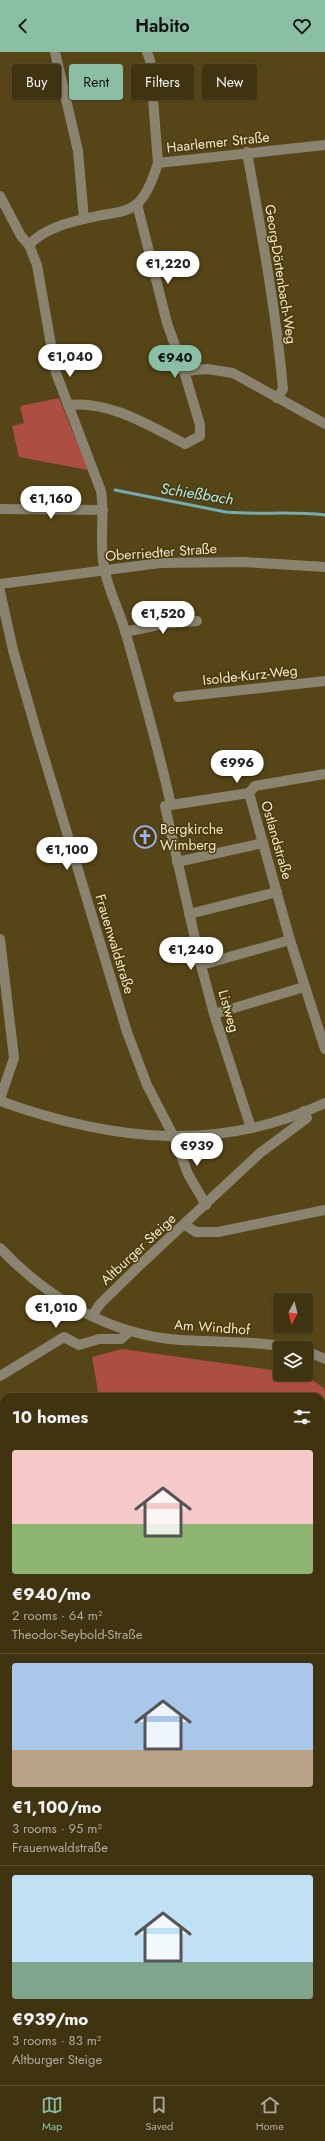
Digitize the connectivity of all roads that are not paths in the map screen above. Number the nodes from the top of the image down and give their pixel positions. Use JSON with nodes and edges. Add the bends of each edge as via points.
{"nodes":[{"id":1,"x":55,"y":52,"type":"edge"},
{"id":2,"x":147,"y":52,"type":"edge"},
{"id":3,"x":325,"y":145,"type":"edge"},
{"id":4,"x":247,"y":152,"type":"junction"},
{"id":5,"x":158,"y":162,"type":"junction"},
{"id":6,"x":1,"y":200,"type":"edge"},
{"id":7,"x":137,"y":204,"type":"junction"},
{"id":8,"x":84,"y":219,"type":"junction"},
{"id":9,"x":29,"y":245,"type":"junction"},
{"id":10,"x":184,"y":371,"type":"junction"},
{"id":11,"x":277,"y":398,"type":"junction"},
{"id":12,"x":68,"y":405,"type":"junction"},
{"id":13,"x":325,"y":424,"type":"edge"},
{"id":14,"x":0,"y":509,"type":"edge"},
{"id":15,"x":102,"y":510,"type":"junction"},
{"id":16,"x":325,"y":567,"type":"edge"},
{"id":17,"x":104,"y":569,"type":"junction"},
{"id":18,"x":0,"y":584,"type":"edge"},
{"id":19,"x":0,"y":591,"type":"edge"},
{"id":20,"x":197,"y":621,"type":"dead end"},
{"id":21,"x":125,"y":632,"type":"junction"},
{"id":22,"x":325,"y":681,"type":"edge"},
{"id":23,"x":178,"y":697,"type":"dead end"},
{"id":24,"x":325,"y":774,"type":"edge"},
{"id":25,"x":249,"y":793,"type":"junction"},
{"id":26,"x":165,"y":806,"type":"dead end"},
{"id":27,"x":263,"y":843,"type":"junction"},
{"id":28,"x":177,"y":862,"type":"junction"},
{"id":29,"x":277,"y":892,"type":"junction"},
{"id":30,"x":189,"y":914,"type":"junction"},
{"id":31,"x":0,"y":939,"type":"edge"},
{"id":32,"x":290,"y":940,"type":"junction"},
{"id":33,"x":201,"y":965,"type":"junction"},
{"id":34,"x":304,"y":987,"type":"junction"},
{"id":35,"x":214,"y":1014,"type":"junction"},
{"id":36,"x":321,"y":1021,"type":"edge"},
{"id":37,"x":325,"y":1049,"type":"edge"},
{"id":38,"x":0,"y":1100,"type":"edge"},
{"id":39,"x":325,"y":1103,"type":"edge"},
{"id":40,"x":304,"y":1111,"type":"junction"},
{"id":41,"x":251,"y":1128,"type":"junction"},
{"id":42,"x":174,"y":1136,"type":"junction"},
{"id":43,"x":206,"y":1205,"type":"junction"},
{"id":44,"x":325,"y":1210,"type":"edge"},
{"id":45,"x":185,"y":1225,"type":"junction"},
{"id":46,"x":0,"y":1248,"type":"edge"},
{"id":47,"x":92,"y":1316,"type":"junction"},
{"id":48,"x":130,"y":1331,"type":"junction"},
{"id":49,"x":273,"y":1347,"type":"edge"},
{"id":50,"x":313,"y":1354,"type":"edge"},
{"id":51,"x":325,"y":1359,"type":"edge"},
{"id":52,"x":0,"y":1376,"type":"edge"}],
"edges":[{"from":1,"to":8,"type":"street","via":[[78,151]]},
{"from":2,"to":5,"type":"street","via":[[150,60]]},
{"from":3,"to":4,"type":"street","name":"Haarlemer Straße"},
{"from":4,"to":5,"type":"street","name":"Haarlemer Straße"},
{"from":4,"to":11,"type":"street","name":"Georg-Dörtenbach-Weg","via":[[278,336],[283,390]]},
{"from":5,"to":7,"type":"street","name":"Haarlemer Straße","via":[[154,176]]},
{"from":6,"to":9,"type":"street","name":"Ostlandstraße","via":[[21,236]]},
{"from":7,"to":8,"type":"street","via":[[125,210]]},
{"from":7,"to":10,"type":"street","via":[[164,316]]},
{"from":8,"to":9,"type":"street","via":[[36,237]]},
{"from":9,"to":12,"type":"street","name":"Ostlandstraße","via":[[41,280],[56,373]]},
{"from":10,"to":11,"type":"street","via":[[207,369],[232,374]]},
{"from":10,"to":12,"type":"street","via":[[200,425],[200,436],[186,444],[131,417],[82,403]]},
{"from":11,"to":13,"type":"street"},
{"from":12,"to":15,"type":"street","name":"Ostlandstraße","via":[[101,491]]},
{"from":14,"to":15,"type":"street"},
{"from":15,"to":17,"type":"street","name":"Ostlandstraße","via":[[101,551]]},
{"from":16,"to":17,"type":"street","name":"Oberriedter Straße","via":[[244,562],[160,563]]},
{"from":17,"to":18,"type":"street","name":"Oberriedter Straße"},
{"from":17,"to":21,"type":"street","name":"Ostlandstraße"},
{"from":19,"to":42,"type":"street","name":"Frauenwaldstraße","via":[[13,650],[38,737],[127,1032],[147,1085]]},
{"from":20,"to":21,"type":"street","via":[[151,625]]},
{"from":21,"to":25,"type":"street","name":"Ostlandstraße","via":[[171,805]]},
{"from":22,"to":23,"type":"street","name":"Isolde-Kurz-Weg"},
{"from":24,"to":25,"type":"street","via":[[254,786]]},
{"from":25,"to":27,"type":"street","name":"Ostlandstraße"},
{"from":26,"to":28,"type":"street","name":"Listweg"},
{"from":27,"to":28,"type":"street"},
{"from":27,"to":29,"type":"street","name":"Ostlandstraße"},
{"from":28,"to":30,"type":"street","name":"Listweg"},
{"from":29,"to":30,"type":"street"},
{"from":29,"to":32,"type":"street","name":"Ostlandstraße"},
{"from":30,"to":33,"type":"street","name":"Listweg"},
{"from":31,"to":38,"type":"street","via":[[14,1058]]},
{"from":32,"to":33,"type":"street"},
{"from":32,"to":34,"type":"street","name":"Ostlandstraße"},
{"from":33,"to":35,"type":"street","name":"Listweg"},
{"from":34,"to":35,"type":"street"},
{"from":34,"to":36,"type":"street","name":"Ostlandstraße"},
{"from":35,"to":41,"type":"street","name":"Listweg"},
{"from":36,"to":37,"type":"street","name":"Ostlandstraße"},
{"from":38,"to":42,"type":"street","via":[[44,1117],[90,1128],[134,1135]]},
{"from":39,"to":40,"type":"street"},
{"from":40,"to":41,"type":"street"},
{"from":40,"to":43,"type":"street","name":"Altburger Steige","via":[[307,1118],[260,1153]]},
{"from":41,"to":42,"type":"street","via":[[214,1134]]},
{"from":42,"to":43,"type":"street","via":[[188,1174]]},
{"from":43,"to":45,"type":"street","name":"Altburger Steige"},
{"from":44,"to":45,"type":"street","via":[[218,1232],[196,1232]]},
{"from":45,"to":47,"type":"street","name":"Altburger Steige","via":[[105,1299]]},
{"from":46,"to":47,"type":"street","name":"Am Windhof","via":[[39,1285]]},
{"from":47,"to":48,"type":"street","name":"Am Windhof"},
{"from":48,"to":49,"type":"street","name":"Am Windhof","via":[[178,1340]]},
{"from":48,"to":52,"type":"street","via":[[121,1339],[99,1339],[80,1345],[64,1337]]},
{"from":50,"to":51,"type":"street"}]}
